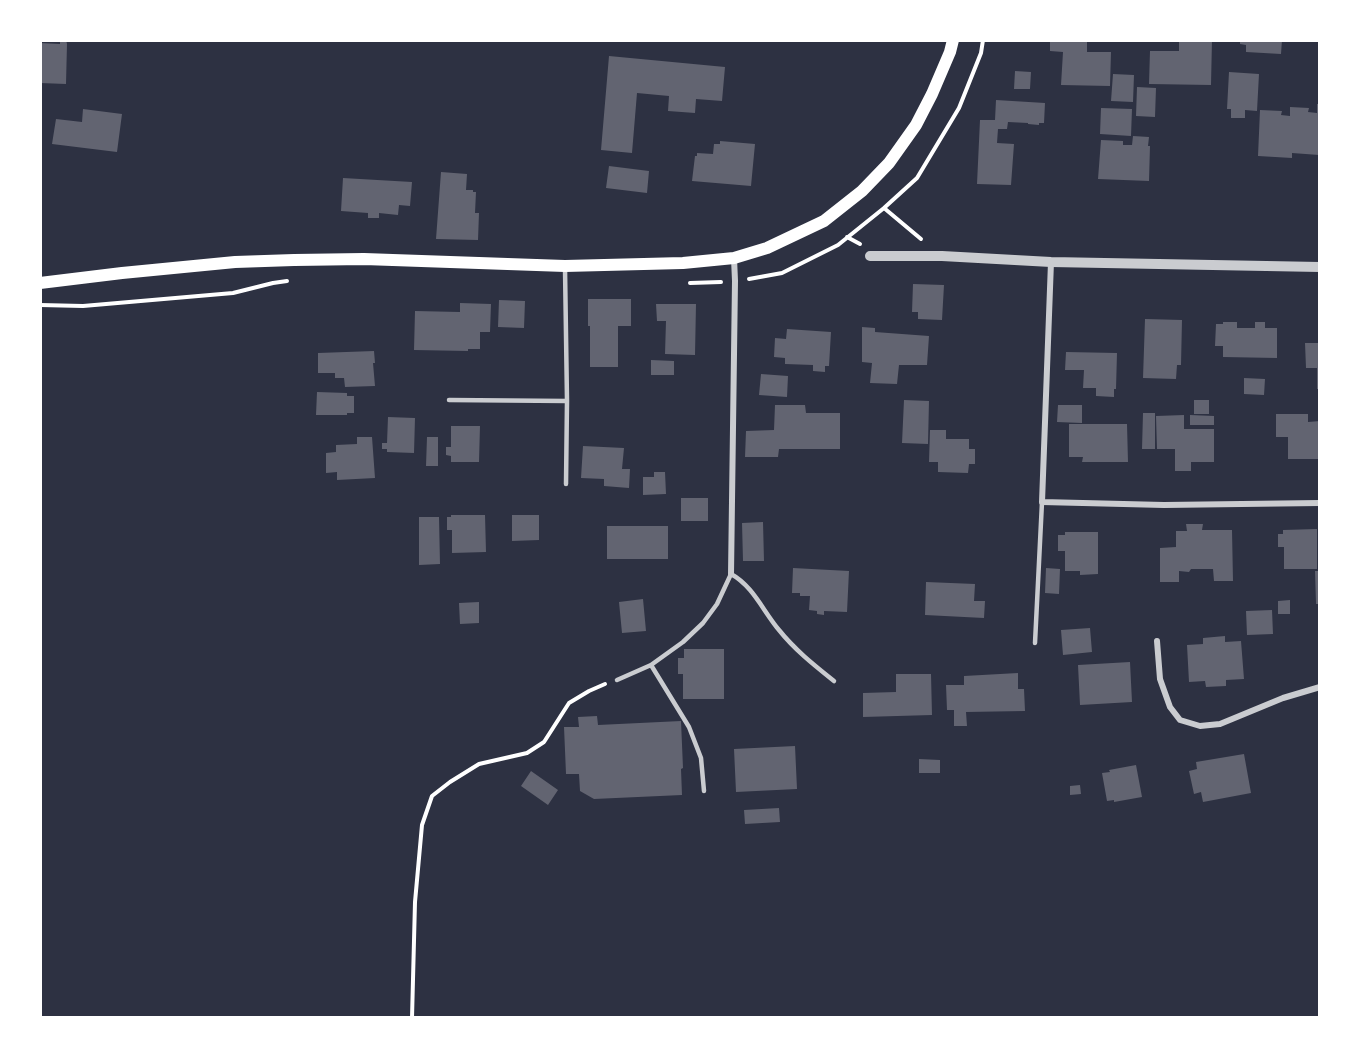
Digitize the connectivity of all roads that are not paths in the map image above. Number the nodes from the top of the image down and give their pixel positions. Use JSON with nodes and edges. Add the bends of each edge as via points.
{"nodes":[{"id":1,"x":953,"y":40,"type":"edge"},
{"id":2,"x":870,"y":256,"type":"dead end"},
{"id":3,"x":734,"y":258,"type":"junction"},
{"id":4,"x":1051,"y":262,"type":"junction"},
{"id":5,"x":566,"y":266,"type":"junction"},
{"id":6,"x":1320,"y":267,"type":"edge"},
{"id":7,"x":40,"y":283,"type":"edge"},
{"id":8,"x":449,"y":400,"type":"dead end"},
{"id":9,"x":567,"y":401,"type":"junction"},
{"id":10,"x":566,"y":484,"type":"dead end"},
{"id":11,"x":1042,"y":502,"type":"junction"},
{"id":12,"x":1320,"y":503,"type":"edge"},
{"id":13,"x":730,"y":574,"type":"junction"},
{"id":14,"x":1157,"y":641,"type":"dead end"},
{"id":15,"x":1035,"y":643,"type":"dead end"},
{"id":16,"x":651,"y":665,"type":"junction"},
{"id":17,"x":617,"y":680,"type":"road end"},
{"id":18,"x":834,"y":681,"type":"dead end"},
{"id":19,"x":1320,"y":687,"type":"edge"},
{"id":20,"x":704,"y":791,"type":"dead end"}],
"edges":[{"from":1,"to":3,"type":"main road","via":[[933,94],[916,125],[862,191],[824,220],[767,248]]},
{"from":2,"to":4,"type":"street"},
{"from":3,"to":5,"type":"main road"},
{"from":3,"to":13,"type":"street"},
{"from":4,"to":6,"type":"street"},
{"from":4,"to":11,"type":"street"},
{"from":5,"to":7,"type":"main road","via":[[294,260],[156,269]]},
{"from":5,"to":9,"type":"lane"},
{"from":8,"to":9,"type":"lane"},
{"from":9,"to":10,"type":"lane"},
{"from":11,"to":12,"type":"street"},
{"from":11,"to":15,"type":"lane"},
{"from":13,"to":16,"type":"lane","via":[[717,604],[703,623]]},
{"from":13,"to":18,"type":"lane","via":[[747,586],[791,644]]},
{"from":14,"to":19,"type":"street","via":[[1160,679],[1170,707],[1180,720],[1200,726],[1220,724]]},
{"from":16,"to":17,"type":"lane"},
{"from":16,"to":20,"type":"lane","via":[[689,727],[701,758]]}]}
